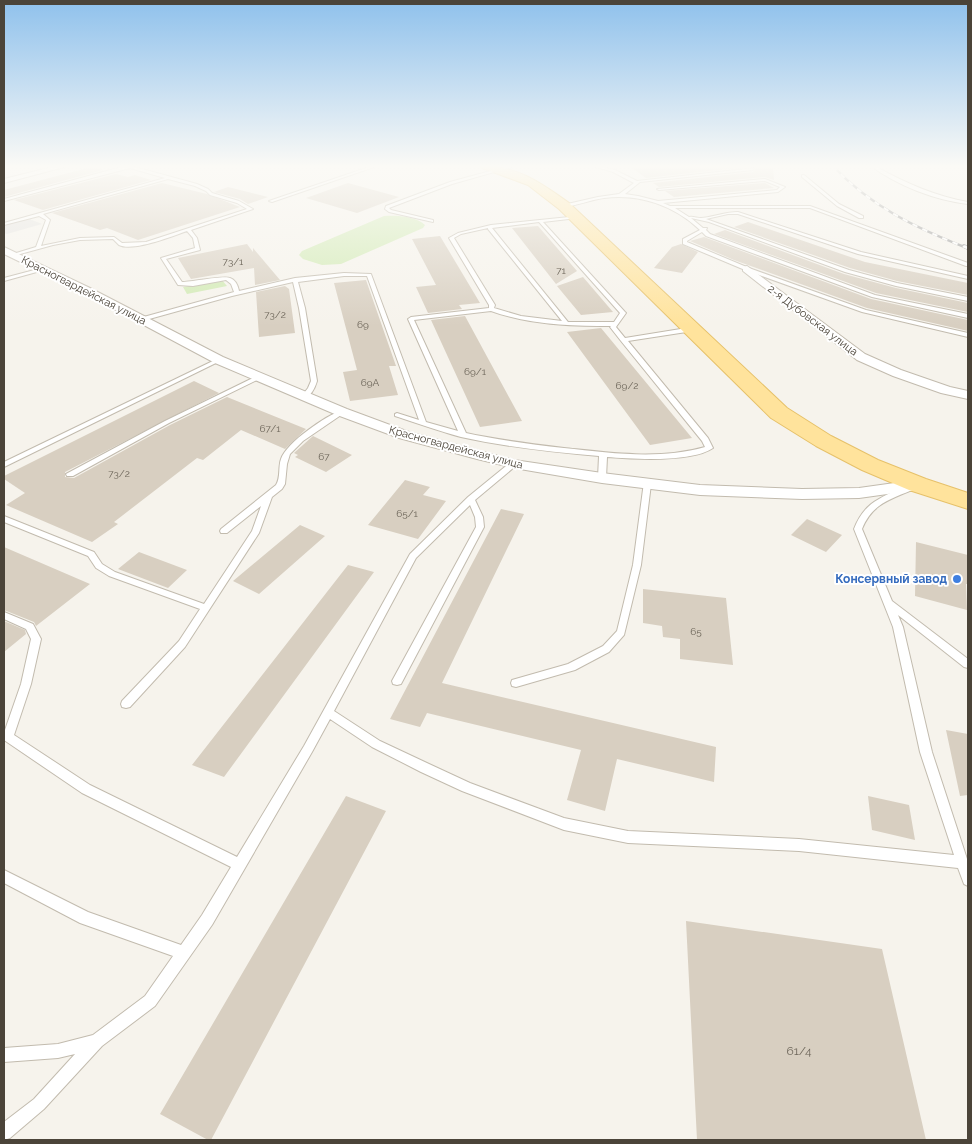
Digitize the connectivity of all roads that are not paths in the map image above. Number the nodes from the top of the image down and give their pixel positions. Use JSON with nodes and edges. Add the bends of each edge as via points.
{"nodes":[{"id":1,"x":18,"y":219,"type":"edge"},
{"id":2,"x":47,"y":219,"type":"edge"},
{"id":3,"x":220,"y":219,"type":"edge"},
{"id":4,"x":424,"y":219,"type":"edge"},
{"id":5,"x":549,"y":219,"type":"edge"},
{"id":6,"x":579,"y":219,"type":"edge"},
{"id":7,"x":691,"y":219,"type":"edge"},
{"id":8,"x":701,"y":219,"type":"edge"},
{"id":9,"x":757,"y":219,"type":"edge"},
{"id":10,"x":846,"y":219,"type":"edge"},
{"id":11,"x":431,"y":221,"type":"dead end"},
{"id":12,"x":541,"y":222,"type":"junction"},
{"id":13,"x":4,"y":224,"type":"edge"},
{"id":14,"x":490,"y":228,"type":"junction"},
{"id":15,"x":705,"y":229,"type":"junction"},
{"id":16,"x":188,"y":230,"type":"junction"},
{"id":17,"x":38,"y":248,"type":"junction"},
{"id":18,"x":8,"y":253,"type":"edge"},
{"id":19,"x":968,"y":265,"type":"edge"},
{"id":20,"x":42,"y":269,"type":"junction"},
{"id":21,"x":747,"y":269,"type":"junction"},
{"id":22,"x":968,"y":277,"type":"edge"},
{"id":23,"x":4,"y":280,"type":"edge"},
{"id":24,"x":295,"y":280,"type":"junction"},
{"id":25,"x":237,"y":292,"type":"junction"},
{"id":26,"x":968,"y":299,"type":"edge"},
{"id":27,"x":491,"y":309,"type":"junction"},
{"id":28,"x":968,"y":316,"type":"edge"},
{"id":29,"x":142,"y":319,"type":"junction"},
{"id":30,"x":566,"y":323,"type":"junction"},
{"id":31,"x":614,"y":324,"type":"junction"},
{"id":32,"x":693,"y":329,"type":"junction"},
{"id":33,"x":968,"y":335,"type":"edge"},
{"id":34,"x":623,"y":340,"type":"junction"},
{"id":35,"x":219,"y":360,"type":"junction"},
{"id":36,"x":259,"y":377,"type":"junction"},
{"id":37,"x":968,"y":395,"type":"edge"},
{"id":38,"x":304,"y":397,"type":"junction"},
{"id":39,"x":342,"y":412,"type":"junction"},
{"id":40,"x":397,"y":414,"type":"dead end"},
{"id":41,"x":423,"y":422,"type":"junction"},
{"id":42,"x":463,"y":435,"type":"junction"},
{"id":43,"x":603,"y":454,"type":"junction"},
{"id":44,"x":514,"y":464,"type":"junction"},
{"id":45,"x":4,"y":465,"type":"edge"},
{"id":46,"x":70,"y":474,"type":"dead end"},
{"id":47,"x":602,"y":478,"type":"junction"},
{"id":48,"x":647,"y":484,"type":"junction"},
{"id":49,"x":916,"y":485,"type":"junction"},
{"id":50,"x":268,"y":496,"type":"junction"},
{"id":51,"x":471,"y":499,"type":"junction"},
{"id":52,"x":968,"y":501,"type":"edge"},
{"id":53,"x":4,"y":519,"type":"edge"},
{"id":54,"x":224,"y":531,"type":"dead end"},
{"id":55,"x":890,"y":604,"type":"junction"},
{"id":56,"x":206,"y":608,"type":"junction"},
{"id":57,"x":4,"y":615,"type":"edge"},
{"id":58,"x":968,"y":664,"type":"edge"},
{"id":59,"x":397,"y":681,"type":"dead end"},
{"id":60,"x":516,"y":683,"type":"dead end"},
{"id":61,"x":126,"y":704,"type":"dead end"},
{"id":62,"x":328,"y":712,"type":"junction"},
{"id":63,"x":6,"y":736,"type":"edge"},
{"id":64,"x":962,"y":862,"type":"junction"},
{"id":65,"x":240,"y":865,"type":"junction"},
{"id":66,"x":4,"y":876,"type":"edge"},
{"id":67,"x":968,"y":880,"type":"edge"},
{"id":68,"x":184,"y":953,"type":"junction"},
{"id":69,"x":97,"y":1041,"type":"junction"},
{"id":70,"x":4,"y":1055,"type":"edge"},
{"id":71,"x":4,"y":1132,"type":"edge"}],
"edges":[{"from":1,"to":13,"type":"lane"},
{"from":2,"to":17,"type":"lane"},
{"from":3,"to":16,"type":"lane"},
{"from":4,"to":11,"type":"lane"},
{"from":5,"to":12,"type":"lane"},
{"from":6,"to":32,"type":"main road","name":"Красногвардейская улица"},
{"from":7,"to":15,"type":"lane"},
{"from":8,"to":26,"type":"lane","via":[[847,271]]},
{"from":9,"to":22,"type":"lane","via":[[860,253]]},
{"from":10,"to":19,"type":"lane"},
{"from":12,"to":14,"type":"lane"},
{"from":12,"to":31,"type":"lane","via":[[623,314]]},
{"from":14,"to":27,"type":"lane","via":[[452,238],[492,305]]},
{"from":14,"to":30,"type":"lane"},
{"from":15,"to":21,"type":"lane","via":[[685,243]]},
{"from":15,"to":28,"type":"lane","via":[[708,235],[874,296]]},
{"from":16,"to":17,"type":"lane","via":[[138,244],[122,244],[114,238],[105,237]]},
{"from":16,"to":25,"type":"lane","via":[[198,249],[163,258],[180,284],[226,278],[231,280]]},
{"from":17,"to":18,"type":"lane"},
{"from":18,"to":20,"type":"street","name":"Красногвардейская улица"},
{"from":20,"to":23,"type":"lane"},
{"from":20,"to":29,"type":"street","name":"Красногвардейская улица"},
{"from":21,"to":33,"type":"lane","via":[[864,311]]},
{"from":21,"to":37,"type":"street","name":"2-я Дубовская улица","via":[[861,357],[897,373]]},
{"from":24,"to":25,"type":"lane"},
{"from":24,"to":38,"type":"lane","via":[[314,381]]},
{"from":24,"to":41,"type":"lane","via":[[355,273],[369,275]]},
{"from":25,"to":29,"type":"lane"},
{"from":27,"to":30,"type":"lane","via":[[511,317]]},
{"from":27,"to":42,"type":"lane","via":[[412,319]]},
{"from":29,"to":35,"type":"street","name":"Красногвардейская улица"},
{"from":30,"to":31,"type":"lane"},
{"from":31,"to":34,"type":"lane","via":[[613,328]]},
{"from":32,"to":34,"type":"lane"},
{"from":32,"to":49,"type":"main road","name":"Красногвардейская улица","via":[[779,413],[807,433],[877,470]]},
{"from":34,"to":43,"type":"lane","via":[[709,448],[639,457]]},
{"from":35,"to":36,"type":"street","name":"Красногвардейская улица"},
{"from":35,"to":45,"type":"lane"},
{"from":36,"to":38,"type":"street","name":"Красногвардейская улица"},
{"from":36,"to":46,"type":"lane"},
{"from":38,"to":39,"type":"street","name":"Красногвардейская улица"},
{"from":39,"to":44,"type":"street","name":"Красногвардейская улица","via":[[404,435]]},
{"from":39,"to":50,"type":"lane","via":[[289,448],[284,460],[283,481]]},
{"from":40,"to":41,"type":"lane"},
{"from":41,"to":42,"type":"lane"},
{"from":42,"to":43,"type":"lane"},
{"from":43,"to":47,"type":"lane"},
{"from":44,"to":47,"type":"street","name":"Красногвардейская улица"},
{"from":44,"to":51,"type":"lane"},
{"from":47,"to":48,"type":"street","name":"Красногвардейская улица"},
{"from":48,"to":49,"type":"street","name":"Красногвардейская улица","via":[[700,490],[802,494],[859,493]]},
{"from":48,"to":60,"type":"lane","via":[[637,565],[621,632],[606,649],[571,667]]},
{"from":49,"to":52,"type":"main road","name":"Красногвардейская улица"},
{"from":49,"to":55,"type":"lane","via":[[874,504],[864,512],[858,529]]},
{"from":50,"to":54,"type":"lane"},
{"from":50,"to":56,"type":"lane","via":[[256,531]]},
{"from":51,"to":59,"type":"lane","via":[[480,527]]},
{"from":51,"to":62,"type":"lane","via":[[413,556]]},
{"from":53,"to":56,"type":"lane","via":[[91,554],[98,566],[112,574]]},
{"from":55,"to":58,"type":"lane"},
{"from":55,"to":64,"type":"lane","via":[[926,752]]},
{"from":56,"to":61,"type":"lane","via":[[182,644]]},
{"from":57,"to":63,"type":"lane","via":[[30,628],[36,639],[26,684]]},
{"from":62,"to":64,"type":"lane","via":[[376,744],[466,788],[564,824],[628,837],[800,845]]},
{"from":62,"to":65,"type":"lane"},
{"from":63,"to":65,"type":"lane","via":[[86,789]]},
{"from":64,"to":67,"type":"lane"},
{"from":65,"to":68,"type":"lane"},
{"from":66,"to":68,"type":"lane","via":[[85,918]]},
{"from":68,"to":69,"type":"lane","via":[[150,1001]]},
{"from":69,"to":70,"type":"lane","via":[[58,1051]]},
{"from":69,"to":71,"type":"lane","via":[[39,1104]]}]}
